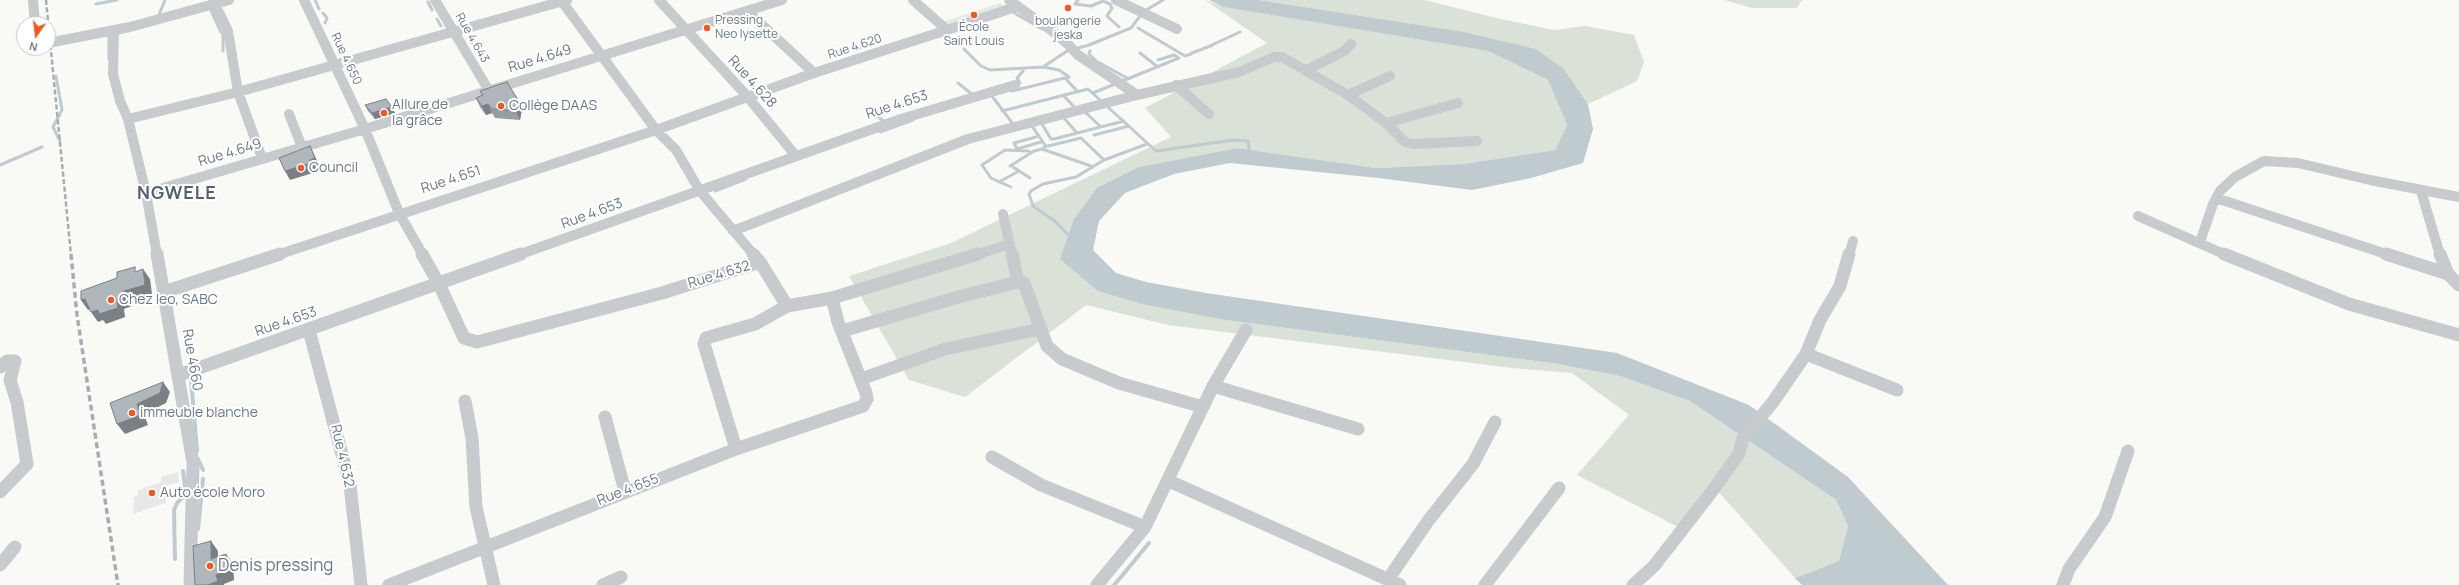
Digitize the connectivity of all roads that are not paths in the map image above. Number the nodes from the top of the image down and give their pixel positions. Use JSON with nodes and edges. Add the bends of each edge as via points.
{"nodes":[{"id":1,"x":35,"y":0,"type":"edge"},
{"id":2,"x":229,"y":0,"type":"edge"},
{"id":3,"x":304,"y":0,"type":"edge"},
{"id":4,"x":435,"y":0,"type":"edge"},
{"id":5,"x":563,"y":0,"type":"edge"},
{"id":6,"x":659,"y":0,"type":"edge"},
{"id":7,"x":782,"y":0,"type":"edge"},
{"id":8,"x":913,"y":0,"type":"edge"},
{"id":9,"x":1009,"y":0,"type":"edge"},
{"id":10,"x":1116,"y":0,"type":"edge"},
{"id":11,"x":214,"y":2,"type":"edge"},
{"id":12,"x":1018,"y":6,"type":"junction"},
{"id":13,"x":747,"y":11,"type":"junction"},
{"id":14,"x":35,"y":16,"type":"edge"},
{"id":15,"x":1177,"y":29,"type":"dead end"},
{"id":16,"x":114,"y":30,"type":"junction"},
{"id":17,"x":454,"y":30,"type":"junction"},
{"id":18,"x":685,"y":30,"type":"junction"},
{"id":19,"x":947,"y":30,"type":"junction"},
{"id":20,"x":56,"y":41,"type":"edge"},
{"id":21,"x":1351,"y":44,"type":"dead end"},
{"id":22,"x":600,"y":55,"type":"junction"},
{"id":23,"x":335,"y":65,"type":"junction"},
{"id":24,"x":1305,"y":71,"type":"junction"},
{"id":25,"x":814,"y":73,"type":"junction"},
{"id":26,"x":1390,"y":76,"type":"dead end"},
{"id":27,"x":1015,"y":84,"type":"dead end"},
{"id":28,"x":1176,"y":85,"type":"junction"},
{"id":29,"x":488,"y":89,"type":"junction"},
{"id":30,"x":238,"y":92,"type":"junction"},
{"id":31,"x":1137,"y":95,"type":"junction"},
{"id":32,"x":1348,"y":95,"type":"junction"},
{"id":33,"x":747,"y":96,"type":"junction"},
{"id":34,"x":1458,"y":103,"type":"dead end"},
{"id":35,"x":289,"y":114,"type":"dead end"},
{"id":36,"x":1209,"y":114,"type":"dead end"},
{"id":37,"x":128,"y":119,"type":"junction"},
{"id":38,"x":1386,"y":123,"type":"junction"},
{"id":39,"x":365,"y":129,"type":"junction"},
{"id":40,"x":656,"y":130,"type":"junction"},
{"id":41,"x":1476,"y":141,"type":"dead end"},
{"id":42,"x":302,"y":147,"type":"junction"},
{"id":43,"x":796,"y":156,"type":"junction"},
{"id":44,"x":262,"y":158,"type":"junction"},
{"id":45,"x":700,"y":191,"type":"junction"},
{"id":46,"x":2421,"y":191,"type":"junction"},
{"id":47,"x":146,"y":193,"type":"junction"},
{"id":48,"x":2459,"y":197,"type":"edge"},
{"id":49,"x":2216,"y":198,"type":"junction"},
{"id":50,"x":399,"y":213,"type":"junction"},
{"id":51,"x":1003,"y":214,"type":"dead end"},
{"id":52,"x":2138,"y":216,"type":"dead end"},
{"id":53,"x":733,"y":230,"type":"junction"},
{"id":54,"x":1853,"y":241,"type":"dead end"},
{"id":55,"x":2200,"y":242,"type":"junction"},
{"id":56,"x":1010,"y":244,"type":"junction"},
{"id":57,"x":760,"y":262,"type":"junction"},
{"id":58,"x":2448,"y":274,"type":"junction"},
{"id":59,"x":1018,"y":282,"type":"junction"},
{"id":60,"x":439,"y":284,"type":"junction"},
{"id":61,"x":2459,"y":285,"type":"edge"},
{"id":62,"x":164,"y":292,"type":"junction"},
{"id":63,"x":832,"y":298,"type":"junction"},
{"id":64,"x":787,"y":306,"type":"junction"},
{"id":65,"x":1040,"y":329,"type":"junction"},
{"id":66,"x":309,"y":330,"type":"junction"},
{"id":67,"x":1246,"y":330,"type":"dead end"},
{"id":68,"x":842,"y":331,"type":"junction"},
{"id":69,"x":2459,"y":334,"type":"edge"},
{"id":70,"x":1806,"y":354,"type":"junction"},
{"id":71,"x":0,"y":367,"type":"edge"},
{"id":72,"x":179,"y":375,"type":"junction"},
{"id":73,"x":861,"y":379,"type":"junction"},
{"id":74,"x":1213,"y":386,"type":"junction"},
{"id":75,"x":1897,"y":390,"type":"dead end"},
{"id":76,"x":465,"y":401,"type":"dead end"},
{"id":77,"x":1203,"y":407,"type":"junction"},
{"id":78,"x":605,"y":417,"type":"dead end"},
{"id":79,"x":1495,"y":422,"type":"dead end"},
{"id":80,"x":1358,"y":429,"type":"dead end"},
{"id":81,"x":736,"y":450,"type":"junction"},
{"id":82,"x":2128,"y":451,"type":"dead end"},
{"id":83,"x":992,"y":457,"type":"dead end"},
{"id":84,"x":1169,"y":481,"type":"junction"},
{"id":85,"x":1559,"y":488,"type":"dead end"},
{"id":86,"x":625,"y":491,"type":"junction"},
{"id":87,"x":0,"y":492,"type":"edge"},
{"id":88,"x":1145,"y":527,"type":"junction"},
{"id":89,"x":15,"y":547,"type":"dead end"},
{"id":90,"x":484,"y":548,"type":"junction"},
{"id":91,"x":0,"y":565,"type":"edge"},
{"id":92,"x":621,"y":577,"type":"dead end"},
{"id":93,"x":1394,"y":582,"type":"edge"},
{"id":94,"x":190,"y":585,"type":"edge"},
{"id":95,"x":361,"y":585,"type":"edge"},
{"id":96,"x":389,"y":585,"type":"edge"},
{"id":97,"x":494,"y":585,"type":"edge"},
{"id":98,"x":603,"y":585,"type":"edge"},
{"id":99,"x":1097,"y":585,"type":"edge"},
{"id":100,"x":1485,"y":585,"type":"edge"},
{"id":101,"x":1633,"y":585,"type":"edge"},
{"id":102,"x":2063,"y":585,"type":"edge"}],
"edges":[{"from":1,"to":14,"type":"street"},
{"from":2,"to":11,"type":"street"},
{"from":3,"to":23,"type":"street","name":"Rue 4.650"},
{"from":4,"to":17,"type":"street","name":"Rue 4.643"},
{"from":5,"to":17,"type":"street"},
{"from":5,"to":22,"type":"street","name":"Rue 4.632"},
{"from":6,"to":18,"type":"street","name":"Rue 4.628"},
{"from":7,"to":13,"type":"street","name":"Rue 4.649"},
{"from":8,"to":19,"type":"street"},
{"from":9,"to":12,"type":"street"},
{"from":10,"to":15,"type":"street"},
{"from":11,"to":16,"type":"street"},
{"from":11,"to":30,"type":"street","via":[[228,31]]},
{"from":12,"to":19,"type":"street","name":"Rue 4.620"},
{"from":12,"to":31,"type":"street","via":[[1062,38],[1078,56]]},
{"from":13,"to":18,"type":"street","name":"Rue 4.649"},
{"from":13,"to":25,"type":"street","name":"Rue 4.620"},
{"from":16,"to":20,"type":"street"},
{"from":16,"to":37,"type":"street","name":"Rue 4660","via":[[113,74]]},
{"from":17,"to":23,"type":"street"},
{"from":17,"to":29,"type":"street","name":"Rue 4.643"},
{"from":18,"to":22,"type":"street","name":"Rue 4.649"},
{"from":18,"to":33,"type":"street","name":"Rue 4.628"},
{"from":19,"to":25,"type":"street","name":"Rue 4.620"},
{"from":21,"to":24,"type":"street","via":[[1344,51]]},
{"from":22,"to":29,"type":"street","name":"Rue 4.649"},
{"from":22,"to":40,"type":"street","name":"Rue 4.632"},
{"from":23,"to":30,"type":"street"},
{"from":23,"to":39,"type":"street","name":"Rue 4.650"},
{"from":24,"to":28,"type":"street","via":[[1282,58],[1274,57],[1239,72]]},
{"from":24,"to":32,"type":"street"},
{"from":25,"to":33,"type":"street","name":"Rue 4.651"},
{"from":26,"to":32,"type":"street"},
{"from":27,"to":43,"type":"street","name":"Rue 4.653","via":[[901,118]]},
{"from":28,"to":31,"type":"street"},
{"from":28,"to":36,"type":"street"},
{"from":29,"to":39,"type":"street","name":"Rue 4.649"},
{"from":30,"to":37,"type":"street"},
{"from":30,"to":44,"type":"street"},
{"from":31,"to":53,"type":"street","via":[[968,139]]},
{"from":32,"to":38,"type":"street"},
{"from":33,"to":40,"type":"street","name":"Rue 4.651"},
{"from":33,"to":43,"type":"street","name":"Rue 4.628"},
{"from":34,"to":38,"type":"street"},
{"from":35,"to":42,"type":"street"},
{"from":37,"to":47,"type":"street","name":"Rue 4660"},
{"from":38,"to":41,"type":"street","via":[[1409,143]]},
{"from":39,"to":42,"type":"street","name":"Rue 4.649"},
{"from":39,"to":50,"type":"street","name":"Rue 4.650"},
{"from":40,"to":45,"type":"street","name":"Rue 4.632","via":[[676,150]]},
{"from":40,"to":50,"type":"street","name":"Rue 4.651"},
{"from":42,"to":44,"type":"street","name":"Rue 4.649"},
{"from":43,"to":45,"type":"street","name":"Rue 4.653"},
{"from":44,"to":47,"type":"street","name":"Rue 4.649"},
{"from":45,"to":53,"type":"street","name":"Rue 4.632"},
{"from":45,"to":60,"type":"street","name":"Rue 4.653"},
{"from":46,"to":48,"type":"street"},
{"from":46,"to":49,"type":"street","via":[[2274,160],[2254,164],[2235,177]]},
{"from":46,"to":58,"type":"street"},
{"from":47,"to":62,"type":"street","name":"Rue 4660"},
{"from":49,"to":55,"type":"street"},
{"from":49,"to":58,"type":"street"},
{"from":50,"to":60,"type":"street","name":"Rue 4.632"},
{"from":50,"to":62,"type":"street","name":"Rue 4.651"},
{"from":51,"to":56,"type":"street"},
{"from":52,"to":55,"type":"street"},
{"from":53,"to":57,"type":"street","name":"Rue 4.632"},
{"from":54,"to":70,"type":"street","via":[[1840,286],[1820,320]]},
{"from":55,"to":69,"type":"street","via":[[2252,266],[2349,304]]},
{"from":56,"to":59,"type":"street"},
{"from":56,"to":63,"type":"street"},
{"from":57,"to":60,"type":"street","name":"Rue 4.632","via":[[662,293],[477,342],[464,338]]},
{"from":57,"to":64,"type":"street"},
{"from":58,"to":61,"type":"street"},
{"from":59,"to":65,"type":"street","via":[[1024,283]]},
{"from":59,"to":68,"type":"street"},
{"from":60,"to":66,"type":"street","name":"Rue 4.653"},
{"from":62,"to":72,"type":"street","name":"Rue 4660"},
{"from":63,"to":64,"type":"street"},
{"from":63,"to":68,"type":"street"},
{"from":64,"to":81,"type":"street","via":[[755,324],[706,338],[704,344]]},
{"from":65,"to":73,"type":"street","via":[[945,349]]},
{"from":65,"to":77,"type":"street","via":[[1047,346],[1074,365],[1119,383]]},
{"from":66,"to":72,"type":"street","name":"Rue 4.653"},
{"from":66,"to":95,"type":"street","name":"Rue 4.632","via":[[350,485]]},
{"from":67,"to":74,"type":"street"},
{"from":68,"to":73,"type":"street"},
{"from":70,"to":75,"type":"street"},
{"from":70,"to":101,"type":"street","via":[[1773,402],[1743,438],[1739,454],[1654,566]]},
{"from":71,"to":87,"type":"street","via":[[7,361],[15,361],[10,380],[18,402],[27,464]]},
{"from":72,"to":94,"type":"street","name":"Rue 4660","via":[[193,463]]},
{"from":73,"to":81,"type":"street","name":"Rue 4.655","via":[[867,399],[863,406]]},
{"from":74,"to":77,"type":"street"},
{"from":74,"to":80,"type":"street"},
{"from":76,"to":90,"type":"street","via":[[472,438],[476,507]]},
{"from":77,"to":84,"type":"street"},
{"from":78,"to":86,"type":"street"},
{"from":79,"to":93,"type":"street","via":[[1473,464],[1428,521]]},
{"from":81,"to":86,"type":"street","name":"Rue 4.655"},
{"from":82,"to":102,"type":"street","via":[[2105,517],[2069,569]]},
{"from":83,"to":88,"type":"street","via":[[1041,485]]},
{"from":84,"to":88,"type":"street"},
{"from":84,"to":93,"type":"street"},
{"from":85,"to":100,"type":"street"},
{"from":86,"to":90,"type":"street","name":"Rue 4.655"},
{"from":88,"to":99,"type":"street"},
{"from":89,"to":91,"type":"street"},
{"from":90,"to":96,"type":"street","name":"Rue 4.655"},
{"from":90,"to":97,"type":"street"},
{"from":92,"to":98,"type":"street"}]}
